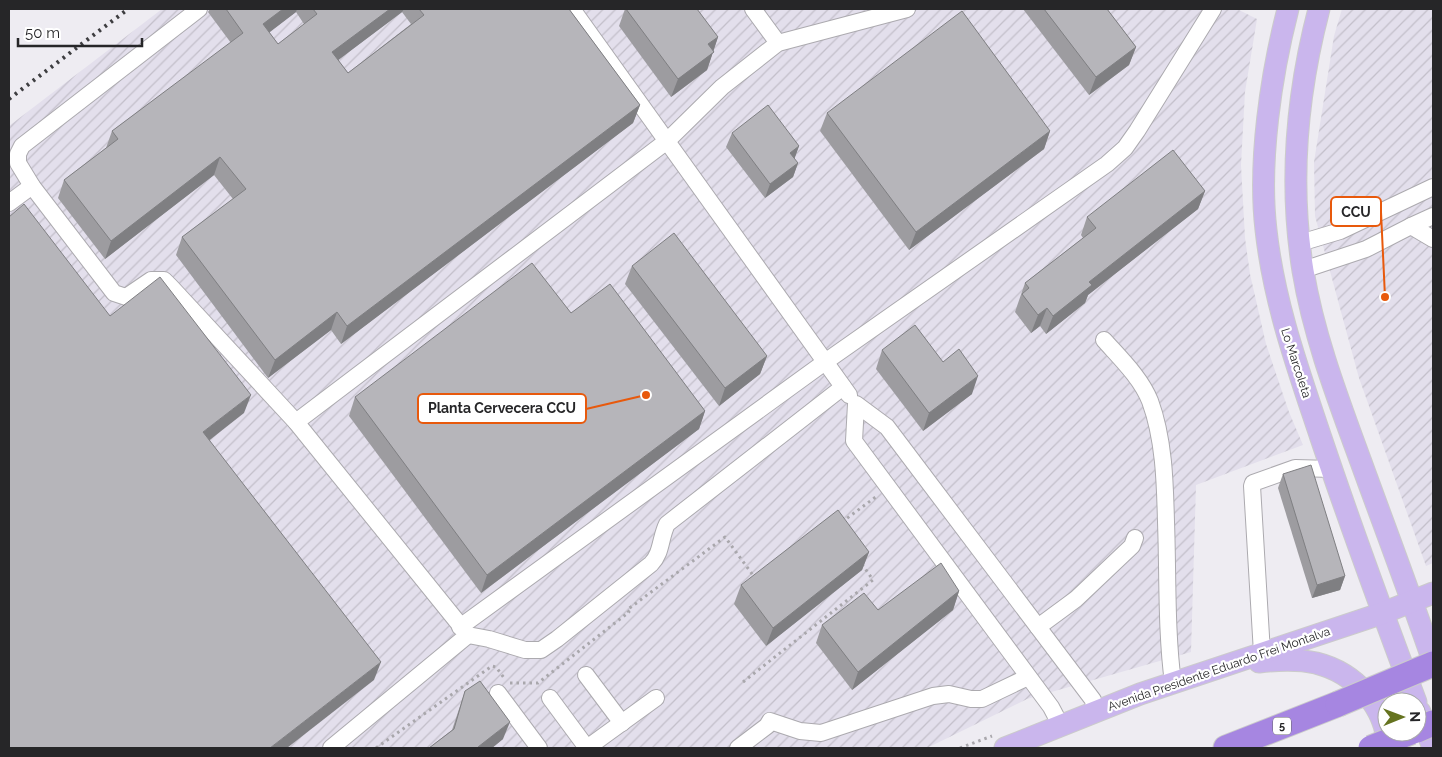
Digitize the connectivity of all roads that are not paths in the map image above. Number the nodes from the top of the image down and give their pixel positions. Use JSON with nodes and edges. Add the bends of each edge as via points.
{"nodes":[{"id":1,"x":199,"y":9,"type":"edge"},
{"id":2,"x":572,"y":9,"type":"edge"},
{"id":3,"x":753,"y":9,"type":"edge"},
{"id":4,"x":907,"y":9,"type":"edge"},
{"id":5,"x":1213,"y":9,"type":"edge"},
{"id":6,"x":1288,"y":9,"type":"edge"},
{"id":7,"x":1319,"y":9,"type":"edge"},
{"id":8,"x":778,"y":43,"type":"junction"},
{"id":9,"x":666,"y":142,"type":"junction"},
{"id":10,"x":32,"y":186,"type":"junction"},
{"id":11,"x":1433,"y":188,"type":"edge"},
{"id":12,"x":9,"y":203,"type":"edge"},
{"id":13,"x":1433,"y":216,"type":"edge"},
{"id":14,"x":1411,"y":226,"type":"junction"},
{"id":15,"x":1433,"y":239,"type":"edge"},
{"id":16,"x":1300,"y":243,"type":"junction"},
{"id":17,"x":1303,"y":270,"type":"junction"},
{"id":18,"x":1104,"y":340,"type":"dead end"},
{"id":19,"x":825,"y":362,"type":"junction"},
{"id":20,"x":843,"y":387,"type":"junction"},
{"id":21,"x":856,"y":404,"type":"junction"},
{"id":22,"x":296,"y":422,"type":"junction"},
{"id":23,"x":1332,"y":470,"type":"junction"},
{"id":24,"x":1135,"y":538,"type":"dead end"},
{"id":25,"x":1433,"y":593,"type":"edge"},
{"id":26,"x":1412,"y":601,"type":"junction"},
{"id":27,"x":1382,"y":613,"type":"junction"},
{"id":28,"x":1038,"y":627,"type":"junction"},
{"id":29,"x":464,"y":631,"type":"junction"},
{"id":30,"x":1262,"y":653,"type":"junction"},
{"id":31,"x":1433,"y":663,"type":"edge"},
{"id":32,"x":1230,"y":664,"type":"junction"},
{"id":33,"x":586,"y":675,"type":"dead end"},
{"id":34,"x":1028,"y":677,"type":"junction"},
{"id":35,"x":1173,"y":683,"type":"junction"},
{"id":36,"x":1412,"y":692,"type":"edge"},
{"id":37,"x":498,"y":693,"type":"dead end"},
{"id":38,"x":550,"y":698,"type":"dead end"},
{"id":39,"x":656,"y":698,"type":"dead end"},
{"id":40,"x":1095,"y":712,"type":"junction"},
{"id":41,"x":622,"y":723,"type":"junction"},
{"id":42,"x":1061,"y":726,"type":"junction"},
{"id":43,"x":1427,"y":732,"type":"edge"},
{"id":44,"x":1386,"y":742,"type":"edge"},
{"id":45,"x":334,"y":747,"type":"edge"},
{"id":46,"x":539,"y":748,"type":"edge"},
{"id":47,"x":587,"y":748,"type":"edge"},
{"id":48,"x":738,"y":748,"type":"edge"},
{"id":49,"x":1005,"y":748,"type":"edge"},
{"id":50,"x":1226,"y":748,"type":"edge"},
{"id":51,"x":1371,"y":748,"type":"edge"},
{"id":52,"x":1388,"y":748,"type":"edge"},
{"id":53,"x":1433,"y":748,"type":"edge"}],
"edges":[{"from":1,"to":10,"type":"lane","via":[[22,146],[18,163]]},
{"from":2,"to":9,"type":"lane"},
{"from":3,"to":8,"type":"lane"},
{"from":4,"to":8,"type":"lane"},
{"from":5,"to":19,"type":"lane","via":[[1137,131],[1119,154]]},
{"from":6,"to":23,"type":"main road","name":"Lo Marcoleta","via":[[1270,105],[1265,228],[1285,332]]},
{"from":7,"to":16,"type":"main road","via":[[1300,102],[1297,167]]},
{"from":8,"to":9,"type":"lane","via":[[722,87]]},
{"from":9,"to":19,"type":"lane"},
{"from":9,"to":22,"type":"lane"},
{"from":10,"to":12,"type":"lane"},
{"from":10,"to":22,"type":"lane","via":[[114,293],[126,297],[151,280],[164,280]]},
{"from":11,"to":16,"type":"lane","via":[[1340,231]]},
{"from":13,"to":14,"type":"lane"},
{"from":14,"to":15,"type":"lane"},
{"from":14,"to":17,"type":"lane","via":[[1366,249]]},
{"from":16,"to":17,"type":"main road"},
{"from":17,"to":26,"type":"main road","via":[[1325,362]]},
{"from":18,"to":35,"type":"lane","via":[[1149,400],[1159,433],[1166,489]]},
{"from":19,"to":20,"type":"lane"},
{"from":19,"to":29,"type":"lane"},
{"from":20,"to":21,"type":"lane"},
{"from":20,"to":29,"type":"lane","via":[[668,524],[662,534],[658,556],[651,564],[541,650],[525,650]]},
{"from":21,"to":28,"type":"lane","via":[[887,427]]},
{"from":21,"to":34,"type":"lane","via":[[854,441]]},
{"from":22,"to":29,"type":"lane"},
{"from":23,"to":27,"type":"main road","name":"Lo Marcoleta"},
{"from":23,"to":30,"type":"lane","via":[[1295,468],[1252,486]]},
{"from":24,"to":28,"type":"lane","via":[[1132,546],[1076,599]]},
{"from":25,"to":26,"type":"main road","name":"Avenida Presidente Eduardo Frei Montalva"},
{"from":26,"to":27,"type":"main road","name":"Avenida Presidente Eduardo Frei Montalva"},
{"from":26,"to":31,"type":"main road"},
{"from":27,"to":30,"type":"main road","name":"Avenida Presidente Eduardo Frei Montalva"},
{"from":27,"to":36,"type":"main road","name":"Lo Marcoleta"},
{"from":28,"to":40,"type":"lane","via":[[1093,700]]},
{"from":29,"to":45,"type":"lane"},
{"from":30,"to":32,"type":"main road","name":"Avenida Presidente Eduardo Frei Montalva"},
{"from":31,"to":50,"type":"highway","number":"5","bridge":true},
{"from":32,"to":35,"type":"main road","name":"Avenida Presidente Eduardo Frei Montalva"},
{"from":32,"to":52,"type":"main road","via":[[1300,661],[1342,673],[1374,703]]},
{"from":33,"to":41,"type":"lane"},
{"from":34,"to":42,"type":"lane"},
{"from":34,"to":48,"type":"lane","via":[[982,699],[949,694],[933,696],[821,732],[809,733],[770,721]]},
{"from":35,"to":40,"type":"main road","name":"Avenida Presidente Eduardo Frei Montalva"},
{"from":37,"to":46,"type":"lane"},
{"from":38,"to":47,"type":"lane"},
{"from":39,"to":41,"type":"lane"},
{"from":40,"to":42,"type":"main road","name":"Avenida Presidente Eduardo Frei Montalva"},
{"from":41,"to":47,"type":"lane"},
{"from":42,"to":49,"type":"main road","name":"Avenida Presidente Eduardo Frei Montalva"},
{"from":43,"to":53,"type":"main road","name":"Lo Marcoleta"},
{"from":44,"to":51,"type":"highway","bridge":true}]}
